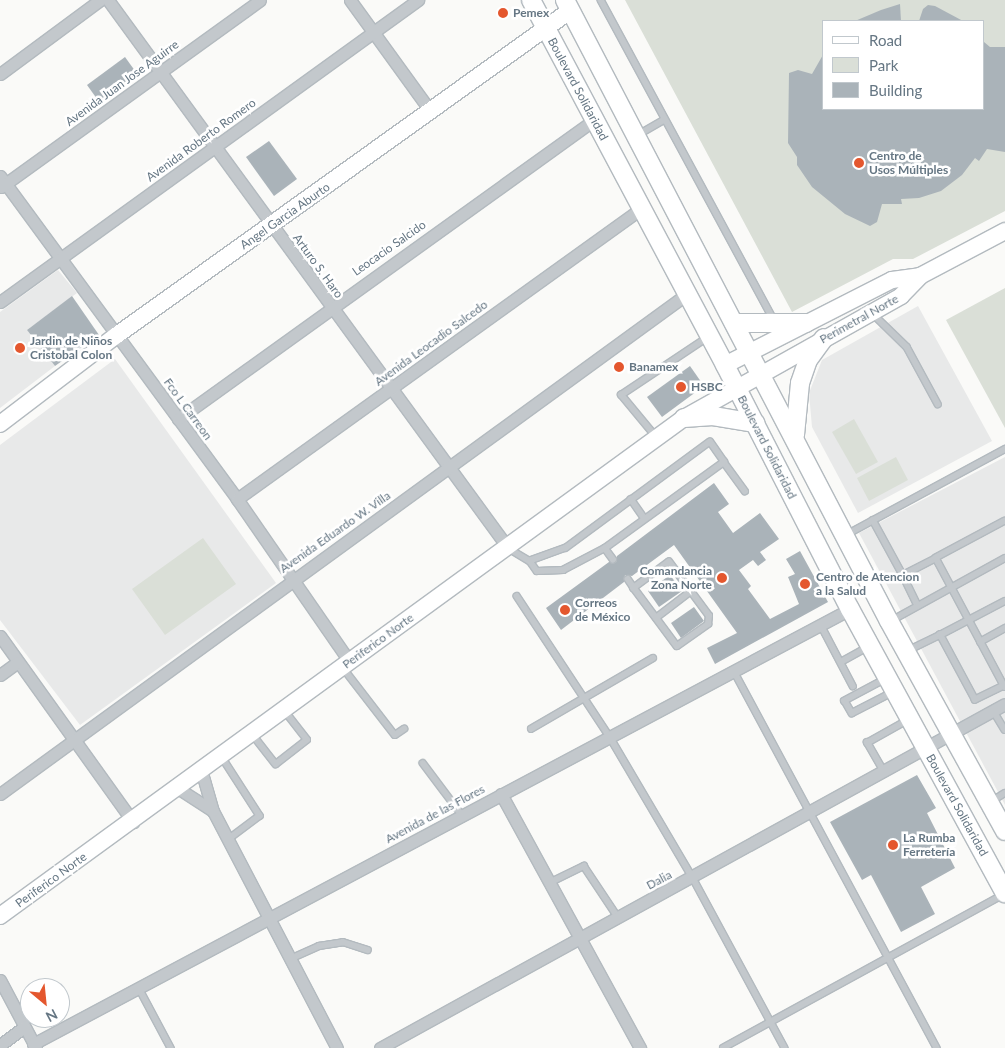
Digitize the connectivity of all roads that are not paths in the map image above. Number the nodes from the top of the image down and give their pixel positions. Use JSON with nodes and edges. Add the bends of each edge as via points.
{"nodes":[{"id":1,"x":100,"y":0,"type":"edge"},
{"id":2,"x":108,"y":0,"type":"edge"},
{"id":3,"x":260,"y":0,"type":"edge"},
{"id":4,"x":350,"y":0,"type":"edge"},
{"id":5,"x":418,"y":0,"type":"edge"},
{"id":6,"x":531,"y":0,"type":"edge"},
{"id":7,"x":601,"y":0,"type":"edge"},
{"id":8,"x":568,"y":5,"type":"edge"},
{"id":9,"x":546,"y":28,"type":"junction"},
{"id":10,"x":374,"y":33,"type":"junction"},
{"id":11,"x":161,"y":72,"type":"junction"},
{"id":12,"x":0,"y":74,"type":"edge"},
{"id":13,"x":431,"y":112,"type":"junction"},
{"id":14,"x":594,"y":120,"type":"junction"},
{"id":15,"x":664,"y":120,"type":"junction"},
{"id":16,"x":638,"y":135,"type":"junction"},
{"id":17,"x":215,"y":147,"type":"junction"},
{"id":18,"x":2,"y":183,"type":"edge"},
{"id":19,"x":641,"y":209,"type":"junction"},
{"id":20,"x":272,"y":225,"type":"junction"},
{"id":21,"x":1005,"y":231,"type":"edge"},
{"id":22,"x":61,"y":258,"type":"junction"},
{"id":23,"x":920,"y":276,"type":"junction"},
{"id":24,"x":687,"y":294,"type":"junction"},
{"id":25,"x":0,"y":302,"type":"edge"},
{"id":26,"x":331,"y":306,"type":"junction"},
{"id":27,"x":871,"y":313,"type":"junction"},
{"id":28,"x":734,"y":322,"type":"junction"},
{"id":29,"x":806,"y":323,"type":"junction"},
{"id":30,"x":777,"y":324,"type":"junction"},
{"id":31,"x":709,"y":335,"type":"junction"},
{"id":32,"x":117,"y":336,"type":"junction"},
{"id":33,"x":824,"y":338,"type":"junction"},
{"id":34,"x":750,"y":352,"type":"junction"},
{"id":35,"x":725,"y":365,"type":"junction"},
{"id":36,"x":762,"y":375,"type":"junction"},
{"id":37,"x":737,"y":388,"type":"junction"},
{"id":38,"x":390,"y":389,"type":"junction"},
{"id":39,"x":938,"y":404,"type":"dead end"},
{"id":40,"x":178,"y":418,"type":"junction"},
{"id":41,"x":684,"y":418,"type":"junction"},
{"id":42,"x":755,"y":423,"type":"junction"},
{"id":43,"x":0,"y":424,"type":"edge"},
{"id":44,"x":793,"y":433,"type":"junction"},
{"id":45,"x":656,"y":438,"type":"junction"},
{"id":46,"x":764,"y":441,"type":"junction"},
{"id":47,"x":1005,"y":449,"type":"edge"},
{"id":48,"x":724,"y":462,"type":"junction"},
{"id":49,"x":448,"y":469,"type":"junction"},
{"id":50,"x":745,"y":491,"type":"dead end"},
{"id":51,"x":632,"y":499,"type":"junction"},
{"id":52,"x":237,"y":500,"type":"junction"},
{"id":53,"x":645,"y":519,"type":"junction"},
{"id":54,"x":873,"y":520,"type":"junction"},
{"id":55,"x":1005,"y":521,"type":"edge"},
{"id":56,"x":845,"y":536,"type":"junction"},
{"id":57,"x":508,"y":548,"type":"junction"},
{"id":58,"x":604,"y":548,"type":"junction"},
{"id":59,"x":936,"y":558,"type":"junction"},
{"id":60,"x":1005,"y":558,"type":"edge"},
{"id":61,"x":613,"y":559,"type":"dead end"},
{"id":62,"x":530,"y":561,"type":"junction"},
{"id":63,"x":903,"y":575,"type":"junction"},
{"id":64,"x":628,"y":579,"type":"dead end"},
{"id":65,"x":293,"y":580,"type":"junction"},
{"id":66,"x":951,"y":587,"type":"junction"},
{"id":67,"x":634,"y":588,"type":"junction"},
{"id":68,"x":691,"y":591,"type":"junction"},
{"id":69,"x":517,"y":596,"type":"dead end"},
{"id":70,"x":1005,"y":601,"type":"edge"},
{"id":71,"x":918,"y":606,"type":"junction"},
{"id":72,"x":850,"y":609,"type":"junction"},
{"id":73,"x":656,"y":618,"type":"junction"},
{"id":74,"x":969,"y":620,"type":"junction"},
{"id":75,"x":889,"y":621,"type":"junction"},
{"id":76,"x":821,"y":624,"type":"junction"},
{"id":77,"x":1005,"y":628,"type":"edge"},
{"id":78,"x":940,"y":635,"type":"junction"},
{"id":79,"x":0,"y":636,"type":"edge"},
{"id":80,"x":980,"y":642,"type":"junction"},
{"id":81,"x":870,"y":646,"type":"junction"},
{"id":82,"x":906,"y":652,"type":"junction"},
{"id":83,"x":653,"y":658,"type":"dead end"},
{"id":84,"x":18,"y":662,"type":"junction"},
{"id":85,"x":841,"y":662,"type":"junction"},
{"id":86,"x":346,"y":665,"type":"junction"},
{"id":87,"x":734,"y":671,"type":"junction"},
{"id":88,"x":0,"y":675,"type":"edge"},
{"id":89,"x":891,"y":684,"type":"junction"},
{"id":90,"x":852,"y":686,"type":"dead end"},
{"id":91,"x":1005,"y":686,"type":"edge"},
{"id":92,"x":586,"y":699,"type":"junction"},
{"id":93,"x":1005,"y":704,"type":"edge"},
{"id":94,"x":993,"y":710,"type":"junction"},
{"id":95,"x":284,"y":711,"type":"junction"},
{"id":96,"x":910,"y":719,"type":"junction"},
{"id":97,"x":404,"y":729,"type":"dead end"},
{"id":98,"x":531,"y":729,"type":"dead end"},
{"id":99,"x":1005,"y":730,"type":"edge"},
{"id":100,"x":253,"y":734,"type":"junction"},
{"id":101,"x":951,"y":734,"type":"junction"},
{"id":102,"x":610,"y":737,"type":"junction"},
{"id":103,"x":72,"y":740,"type":"junction"},
{"id":104,"x":926,"y":748,"type":"junction"},
{"id":105,"x":222,"y":758,"type":"junction"},
{"id":106,"x":423,"y":763,"type":"dead end"},
{"id":107,"x":202,"y":772,"type":"junction"},
{"id":108,"x":884,"y":772,"type":"junction"},
{"id":109,"x":179,"y":789,"type":"junction"},
{"id":110,"x":1005,"y":793,"type":"edge"},
{"id":111,"x":0,"y":794,"type":"edge"},
{"id":112,"x":501,"y":794,"type":"junction"},
{"id":113,"x":989,"y":802,"type":"junction"},
{"id":114,"x":213,"y":811,"type":"junction"},
{"id":115,"x":812,"y":812,"type":"junction"},
{"id":116,"x":462,"y":815,"type":"junction"},
{"id":117,"x":133,"y":822,"type":"junction"},
{"id":118,"x":1005,"y":831,"type":"edge"},
{"id":119,"x":228,"y":840,"type":"junction"},
{"id":120,"x":693,"y":878,"type":"junction"},
{"id":121,"x":549,"y":883,"type":"junction"},
{"id":122,"x":1005,"y":893,"type":"edge"},
{"id":123,"x":0,"y":916,"type":"edge"},
{"id":124,"x":618,"y":918,"type":"junction"},
{"id":125,"x":269,"y":919,"type":"junction"},
{"id":126,"x":579,"y":939,"type":"junction"},
{"id":127,"x":368,"y":950,"type":"dead end"},
{"id":128,"x":290,"y":959,"type":"junction"},
{"id":129,"x":888,"y":959,"type":"junction"},
{"id":130,"x":0,"y":980,"type":"edge"},
{"id":131,"x":139,"y":988,"type":"junction"},
{"id":132,"x":20,"y":1019,"type":"edge"},
{"id":133,"x":772,"y":1022,"type":"junction"},
{"id":134,"x":23,"y":1028,"type":"edge"},
{"id":135,"x":25,"y":1028,"type":"edge"},
{"id":136,"x":0,"y":1045,"type":"edge"},
{"id":137,"x":35,"y":1046,"type":"edge"},
{"id":138,"x":171,"y":1048,"type":"edge"},
{"id":139,"x":337,"y":1048,"type":"edge"},
{"id":140,"x":380,"y":1048,"type":"edge"},
{"id":141,"x":640,"y":1048,"type":"edge"},
{"id":142,"x":723,"y":1048,"type":"edge"},
{"id":143,"x":785,"y":1048,"type":"edge"},
{"id":144,"x":937,"y":1048,"type":"edge"}],
"edges":[{"from":1,"to":12,"type":"street"},
{"from":2,"to":11,"type":"street","name":"Arturo S. Haro"},
{"from":3,"to":11,"type":"street","name":"Avenida Juan Jose Aguirre"},
{"from":4,"to":10,"type":"street"},
{"from":5,"to":10,"type":"street","name":"Avenida Roberto Romero"},
{"from":6,"to":9,"type":"main road","name":"Boulevard Solidaridad"},
{"from":7,"to":15,"type":"lane"},
{"from":8,"to":9,"type":"street","name":"Angel Garcia Aburto"},
{"from":8,"to":16,"type":"main road"},
{"from":9,"to":13,"type":"street","name":"Angel Garcia Aburto"},
{"from":9,"to":14,"type":"main road","name":"Boulevard Solidaridad"},
{"from":10,"to":13,"type":"street"},
{"from":10,"to":17,"type":"street","name":"Avenida Roberto Romero"},
{"from":11,"to":17,"type":"street","name":"Arturo S. Haro"},
{"from":11,"to":18,"type":"street","name":"Avenida Juan Jose Aguirre"},
{"from":13,"to":20,"type":"street","name":"Angel Garcia Aburto"},
{"from":14,"to":19,"type":"main road","name":"Boulevard Solidaridad"},
{"from":14,"to":26,"type":"street","name":"Leocacio Salcido"},
{"from":15,"to":16,"type":"lane"},
{"from":15,"to":30,"type":"lane"},
{"from":16,"to":28,"type":"main road"},
{"from":17,"to":20,"type":"street","name":"Arturo S. Haro"},
{"from":17,"to":22,"type":"street","name":"Avenida Roberto Romero"},
{"from":18,"to":22,"type":"street","name":"Fco L Carreon"},
{"from":19,"to":24,"type":"main road","name":"Boulevard Solidaridad"},
{"from":19,"to":38,"type":"street","name":"Avenida Leocadio Salcedo"},
{"from":20,"to":26,"type":"street","name":"Arturo S. Haro"},
{"from":20,"to":32,"type":"street","name":"Angel Garcia Aburto"},
{"from":21,"to":23,"type":"street","name":"Perimetral Norte"},
{"from":22,"to":25,"type":"street","name":"Avenida Roberto Romero"},
{"from":22,"to":32,"type":"street","name":"Fco L Carreon"},
{"from":23,"to":27,"type":"street","name":"Perimetral Norte","via":[[901,296]]},
{"from":23,"to":29,"type":"street","via":[[892,280]]},
{"from":24,"to":31,"type":"main road","name":"Boulevard Solidaridad"},
{"from":24,"to":49,"type":"street","name":"Avenida Eduardo W. Villa"},
{"from":26,"to":38,"type":"street","name":"Arturo S. Haro"},
{"from":26,"to":40,"type":"street","name":"Leocacio Salcido"},
{"from":27,"to":33,"type":"street","name":"Perimetral Norte"},
{"from":27,"to":39,"type":"lane","via":[[907,347]]},
{"from":28,"to":30,"type":"main road"},
{"from":28,"to":34,"type":"main road"},
{"from":29,"to":30,"type":"main road"},
{"from":29,"to":34,"type":"street"},
{"from":31,"to":35,"type":"main road","name":"Boulevard Solidaridad"},
{"from":31,"to":45,"type":"lane","via":[[621,395]]},
{"from":32,"to":40,"type":"street","name":"Fco L Carreon"},
{"from":32,"to":43,"type":"street","name":"Angel Garcia Aburto"},
{"from":33,"to":36,"type":"street","name":"Perimetral Norte"},
{"from":33,"to":44,"type":"main road","via":[[808,360],[800,383]]},
{"from":34,"to":35,"type":"street"},
{"from":34,"to":36,"type":"main road"},
{"from":35,"to":37,"type":"main road","name":"Boulevard Solidaridad"},
{"from":36,"to":37,"type":"street","name":"Periferico Norte"},
{"from":36,"to":44,"type":"main road"},
{"from":37,"to":41,"type":"street","name":"Periferico Norte"},
{"from":37,"to":42,"type":"main road","name":"Boulevard Solidaridad"},
{"from":38,"to":49,"type":"street","name":"Arturo S. Haro"},
{"from":38,"to":52,"type":"street","name":"Avenida Leocadio Salcedo"},
{"from":40,"to":52,"type":"street","name":"Fco L Carreon"},
{"from":41,"to":42,"type":"main road","via":[[713,416]]},
{"from":41,"to":45,"type":"street","name":"Periferico Norte"},
{"from":42,"to":46,"type":"main road","name":"Boulevard Solidaridad"},
{"from":44,"to":46,"type":"main road"},
{"from":44,"to":56,"type":"main road"},
{"from":45,"to":57,"type":"street","name":"Periferico Norte"},
{"from":46,"to":72,"type":"main road","name":"Boulevard Solidaridad"},
{"from":47,"to":54,"type":"lane"},
{"from":48,"to":50,"type":"lane"},
{"from":48,"to":51,"type":"lane","via":[[710,442]]},
{"from":48,"to":53,"type":"lane"},
{"from":49,"to":57,"type":"street","name":"Arturo S. Haro"},
{"from":49,"to":65,"type":"street","name":"Avenida Eduardo W. Villa"},
{"from":51,"to":53,"type":"lane"},
{"from":51,"to":62,"type":"lane","via":[[566,548]]},
{"from":52,"to":65,"type":"street","name":"Fco L Carreon"},
{"from":53,"to":58,"type":"lane"},
{"from":54,"to":56,"type":"lane"},
{"from":54,"to":63,"type":"lane"},
{"from":55,"to":59,"type":"lane"},
{"from":56,"to":75,"type":"main road"},
{"from":57,"to":62,"type":"lane"},
{"from":57,"to":86,"type":"street","name":"Periferico Norte"},
{"from":58,"to":61,"type":"lane"},
{"from":58,"to":62,"type":"lane","via":[[563,570],[548,573],[537,571]]},
{"from":59,"to":63,"type":"lane"},
{"from":59,"to":66,"type":"lane"},
{"from":60,"to":66,"type":"lane"},
{"from":63,"to":71,"type":"lane"},
{"from":64,"to":67,"type":"lane"},
{"from":65,"to":86,"type":"street","name":"Fco L Carreon"},
{"from":65,"to":103,"type":"street","name":"Avenida Eduardo W. Villa"},
{"from":66,"to":71,"type":"lane"},
{"from":66,"to":74,"type":"lane"},
{"from":67,"to":68,"type":"lane","via":[[669,562]]},
{"from":67,"to":73,"type":"lane"},
{"from":68,"to":73,"type":"lane"},
{"from":68,"to":73,"type":"lane","via":[[709,616],[708,624],[676,646]]},
{"from":69,"to":92,"type":"lane"},
{"from":70,"to":74,"type":"lane"},
{"from":71,"to":75,"type":"lane"},
{"from":72,"to":76,"type":"street","name":"Avenida de las Flores"},
{"from":72,"to":81,"type":"main road","name":"Boulevard Solidaridad"},
{"from":74,"to":78,"type":"lane"},
{"from":74,"to":80,"type":"lane"},
{"from":75,"to":82,"type":"main road"},
{"from":76,"to":85,"type":"lane"},
{"from":76,"to":87,"type":"street","name":"Avenida de las Flores"},
{"from":77,"to":80,"type":"lane"},
{"from":78,"to":82,"type":"lane"},
{"from":78,"to":91,"type":"lane","via":[[975,700]]},
{"from":79,"to":84,"type":"street"},
{"from":80,"to":91,"type":"lane"},
{"from":81,"to":85,"type":"lane"},
{"from":81,"to":89,"type":"main road","name":"Boulevard Solidaridad"},
{"from":82,"to":101,"type":"main road"},
{"from":83,"to":92,"type":"lane"},
{"from":84,"to":88,"type":"street"},
{"from":84,"to":103,"type":"street"},
{"from":85,"to":90,"type":"lane"},
{"from":86,"to":95,"type":"street","name":"Periferico Norte"},
{"from":86,"to":97,"type":"lane","via":[[395,735]]},
{"from":87,"to":102,"type":"street","name":"Avenida de las Flores"},
{"from":87,"to":115,"type":"lane"},
{"from":89,"to":89,"type":"lane","via":[[845,701],[852,713]]},
{"from":89,"to":96,"type":"main road","name":"Boulevard Solidaridad"},
{"from":92,"to":98,"type":"lane"},
{"from":92,"to":102,"type":"lane"},
{"from":93,"to":94,"type":"street","name":"Dalia"},
{"from":94,"to":99,"type":"lane"},
{"from":94,"to":101,"type":"street","name":"Dalia"},
{"from":95,"to":100,"type":"street","name":"Periferico Norte"},
{"from":95,"to":100,"type":"lane","via":[[307,740],[276,764]]},
{"from":96,"to":104,"type":"main road","name":"Boulevard Solidaridad"},
{"from":96,"to":108,"type":"lane","via":[[868,743]]},
{"from":100,"to":105,"type":"street","name":"Periferico Norte"},
{"from":101,"to":104,"type":"street","name":"Dalia"},
{"from":101,"to":113,"type":"main road"},
{"from":102,"to":112,"type":"street","name":"Avenida de las Flores"},
{"from":102,"to":120,"type":"lane"},
{"from":103,"to":111,"type":"street","name":"Avenida Eduardo W. Villa"},
{"from":103,"to":117,"type":"street"},
{"from":104,"to":108,"type":"street","name":"Dalia"},
{"from":104,"to":122,"type":"main road","name":"Boulevard Solidaridad"},
{"from":105,"to":107,"type":"street","name":"Periferico Norte"},
{"from":105,"to":119,"type":"lane","via":[[260,816]]},
{"from":106,"to":116,"type":"lane"},
{"from":107,"to":109,"type":"street","name":"Periferico Norte"},
{"from":107,"to":114,"type":"street"},
{"from":108,"to":115,"type":"street","name":"Dalia"},
{"from":109,"to":114,"type":"street"},
{"from":109,"to":117,"type":"street","name":"Periferico Norte"},
{"from":110,"to":113,"type":"lane"},
{"from":112,"to":116,"type":"street","name":"Avenida de las Flores"},
{"from":112,"to":121,"type":"street"},
{"from":113,"to":118,"type":"main road"},
{"from":114,"to":119,"type":"street"},
{"from":115,"to":120,"type":"street","name":"Dalia"},
{"from":115,"to":129,"type":"lane"},
{"from":116,"to":125,"type":"street","name":"Avenida de las Flores"},
{"from":117,"to":123,"type":"street","name":"Periferico Norte"},
{"from":119,"to":125,"type":"street"},
{"from":120,"to":124,"type":"street","name":"Dalia"},
{"from":120,"to":133,"type":"lane"},
{"from":121,"to":124,"type":"lane","via":[[584,866]]},
{"from":121,"to":126,"type":"street"},
{"from":122,"to":129,"type":"lane"},
{"from":124,"to":126,"type":"street","name":"Dalia"},
{"from":125,"to":128,"type":"street"},
{"from":125,"to":131,"type":"street","name":"Avenida de las Flores"},
{"from":126,"to":140,"type":"street","name":"Dalia"},
{"from":126,"to":141,"type":"street"},
{"from":127,"to":128,"type":"lane","via":[[343,942],[319,946]]},
{"from":128,"to":139,"type":"street"},
{"from":129,"to":133,"type":"lane"},
{"from":129,"to":144,"type":"lane"},
{"from":130,"to":132,"type":"street"},
{"from":131,"to":137,"type":"street","name":"Avenida de las Flores"},
{"from":131,"to":138,"type":"lane"},
{"from":133,"to":142,"type":"lane"},
{"from":133,"to":143,"type":"lane"},
{"from":134,"to":136,"type":"street"},
{"from":135,"to":137,"type":"street"}]}
